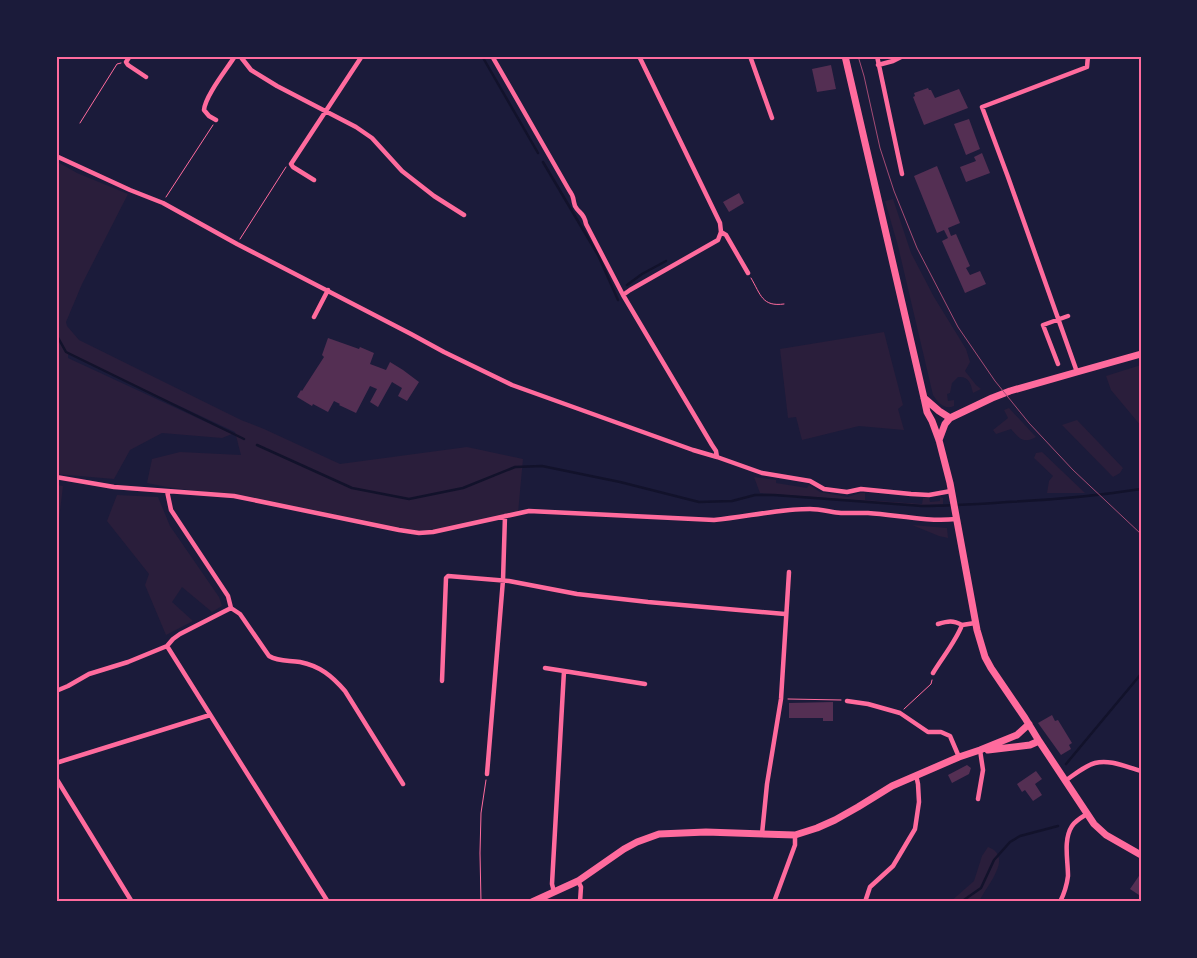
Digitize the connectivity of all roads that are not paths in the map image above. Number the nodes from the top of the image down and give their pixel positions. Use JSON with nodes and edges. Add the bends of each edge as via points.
{"nodes":[{"id":1,"x":130,"y":56,"type":"edge"},
{"id":2,"x":235,"y":56,"type":"edge"},
{"id":3,"x":240,"y":56,"type":"edge"},
{"id":4,"x":362,"y":56,"type":"edge"},
{"id":5,"x":492,"y":56,"type":"edge"},
{"id":6,"x":639,"y":56,"type":"edge"},
{"id":7,"x":845,"y":56,"type":"edge"},
{"id":8,"x":877,"y":56,"type":"edge"},
{"id":9,"x":902,"y":56,"type":"edge"},
{"id":10,"x":1088,"y":56,"type":"edge"},
{"id":11,"x":751,"y":57,"type":"edge"},
{"id":12,"x":878,"y":65,"type":"junction"},
{"id":13,"x":146,"y":77,"type":"dead end"},
{"id":14,"x":326,"y":110,"type":"junction"},
{"id":15,"x":772,"y":118,"type":"dead end"},
{"id":16,"x":216,"y":120,"type":"road end"},
{"id":17,"x":56,"y":156,"type":"edge"},
{"id":18,"x":902,"y":174,"type":"dead end"},
{"id":19,"x":314,"y":180,"type":"dead end"},
{"id":20,"x":464,"y":215,"type":"dead end"},
{"id":21,"x":721,"y":232,"type":"junction"},
{"id":22,"x":748,"y":273,"type":"road end"},
{"id":23,"x":328,"y":290,"type":"junction"},
{"id":24,"x":623,"y":295,"type":"junction"},
{"id":25,"x":1068,"y":316,"type":"dead end"},
{"id":26,"x":314,"y":318,"type":"dead end"},
{"id":27,"x":1059,"y":319,"type":"junction"},
{"id":28,"x":1141,"y":354,"type":"edge"},
{"id":29,"x":1058,"y":364,"type":"dead end"},
{"id":30,"x":1078,"y":372,"type":"junction"},
{"id":31,"x":924,"y":398,"type":"junction"},
{"id":32,"x":932,"y":421,"type":"junction"},
{"id":33,"x":948,"y":421,"type":"junction"},
{"id":34,"x":938,"y":440,"type":"junction"},
{"id":35,"x":717,"y":457,"type":"junction"},
{"id":36,"x":56,"y":478,"type":"edge"},
{"id":37,"x":166,"y":490,"type":"junction"},
{"id":38,"x":952,"y":494,"type":"junction"},
{"id":39,"x":505,"y":516,"type":"junction"},
{"id":40,"x":956,"y":516,"type":"junction"},
{"id":41,"x":789,"y":572,"type":"dead end"},
{"id":42,"x":502,"y":580,"type":"junction"},
{"id":43,"x":231,"y":608,"type":"junction"},
{"id":44,"x":785,"y":614,"type":"junction"},
{"id":45,"x":976,"y":623,"type":"junction"},
{"id":46,"x":938,"y":624,"type":"dead end"},
{"id":47,"x":962,"y":625,"type":"junction"},
{"id":48,"x":167,"y":646,"type":"junction"},
{"id":49,"x":545,"y":668,"type":"dead end"},
{"id":50,"x":564,"y":671,"type":"junction"},
{"id":51,"x":932,"y":673,"type":"road end"},
{"id":52,"x":442,"y":681,"type":"dead end"},
{"id":53,"x":645,"y":684,"type":"dead end"},
{"id":54,"x":56,"y":691,"type":"edge"},
{"id":55,"x":847,"y":701,"type":"dead end"},
{"id":56,"x":210,"y":715,"type":"junction"},
{"id":57,"x":1029,"y":724,"type":"junction"},
{"id":58,"x":1039,"y":741,"type":"junction"},
{"id":59,"x":980,"y":750,"type":"junction"},
{"id":60,"x":959,"y":757,"type":"junction"},
{"id":61,"x":56,"y":763,"type":"edge"},
{"id":62,"x":1141,"y":771,"type":"edge"},
{"id":63,"x":487,"y":774,"type":"road end"},
{"id":64,"x":916,"y":775,"type":"junction"},
{"id":65,"x":56,"y":778,"type":"edge"},
{"id":66,"x":1065,"y":781,"type":"junction"},
{"id":67,"x":403,"y":784,"type":"dead end"},
{"id":68,"x":978,"y":799,"type":"dead end"},
{"id":69,"x":1087,"y":814,"type":"junction"},
{"id":70,"x":762,"y":834,"type":"junction"},
{"id":71,"x":795,"y":835,"type":"junction"},
{"id":72,"x":1141,"y":855,"type":"edge"},
{"id":73,"x":578,"y":881,"type":"junction"},
{"id":74,"x":554,"y":892,"type":"junction"},
{"id":75,"x":132,"y":902,"type":"edge"},
{"id":76,"x":328,"y":902,"type":"edge"},
{"id":77,"x":532,"y":902,"type":"edge"},
{"id":78,"x":580,"y":902,"type":"edge"},
{"id":79,"x":774,"y":902,"type":"edge"},
{"id":80,"x":865,"y":902,"type":"edge"},
{"id":81,"x":1060,"y":902,"type":"edge"}],
"edges":[{"from":1,"to":13,"type":"street","via":[[126,62],[128,65]]},
{"from":2,"to":16,"type":"street","via":[[204,104],[204,110]]},
{"from":3,"to":14,"type":"street","via":[[251,70]]},
{"from":4,"to":14,"type":"street"},
{"from":5,"to":24,"type":"street","via":[[574,196],[576,207],[585,217]]},
{"from":6,"to":21,"type":"street","via":[[720,223]]},
{"from":7,"to":31,"type":"main road"},
{"from":8,"to":12,"type":"street"},
{"from":9,"to":12,"type":"street"},
{"from":10,"to":27,"type":"street","via":[[1087,67],[982,107]]},
{"from":11,"to":15,"type":"street"},
{"from":12,"to":18,"type":"street"},
{"from":14,"to":19,"type":"street","via":[[291,164]]},
{"from":14,"to":20,"type":"street","via":[[372,138],[402,172]]},
{"from":17,"to":23,"type":"street","via":[[163,203]]},
{"from":21,"to":22,"type":"street","via":[[726,235]]},
{"from":21,"to":24,"type":"street","via":[[718,240]]},
{"from":23,"to":26,"type":"street"},
{"from":23,"to":35,"type":"street","via":[[512,385]]},
{"from":24,"to":35,"type":"street"},
{"from":25,"to":27,"type":"street"},
{"from":27,"to":29,"type":"street","via":[[1043,325]]},
{"from":27,"to":30,"type":"street"},
{"from":28,"to":30,"type":"main road"},
{"from":30,"to":33,"type":"main road","via":[[1001,394]]},
{"from":31,"to":32,"type":"main road","via":[[926,412]]},
{"from":31,"to":33,"type":"main road"},
{"from":32,"to":33,"type":"main road","via":[[938,424]]},
{"from":32,"to":34,"type":"main road"},
{"from":33,"to":34,"type":"main road"},
{"from":34,"to":38,"type":"main road"},
{"from":35,"to":38,"type":"street","via":[[762,473],[807,480],[822,488],[842,492],[861,489]]},
{"from":36,"to":37,"type":"street","via":[[114,487]]},
{"from":37,"to":39,"type":"street","via":[[234,496],[410,532],[433,532]]},
{"from":37,"to":43,"type":"street","via":[[170,510],[228,596]]},
{"from":38,"to":40,"type":"main road"},
{"from":39,"to":40,"type":"street","via":[[542,511],[714,520],[812,509],[945,520]]},
{"from":39,"to":42,"type":"street"},
{"from":40,"to":45,"type":"main road"},
{"from":41,"to":44,"type":"street"},
{"from":42,"to":44,"type":"street","via":[[577,594]]},
{"from":42,"to":52,"type":"street","via":[[446,578]]},
{"from":42,"to":63,"type":"street"},
{"from":43,"to":48,"type":"street","via":[[180,634]]},
{"from":43,"to":67,"type":"street","via":[[240,614],[269,656],[316,666],[336,680]]},
{"from":44,"to":70,"type":"street","via":[[781,699]]},
{"from":45,"to":47,"type":"street"},
{"from":45,"to":57,"type":"main road","via":[[985,657]]},
{"from":46,"to":47,"type":"street","via":[[949,621]]},
{"from":47,"to":51,"type":"street"},
{"from":48,"to":54,"type":"street","via":[[89,674]]},
{"from":48,"to":56,"type":"street"},
{"from":49,"to":50,"type":"street"},
{"from":50,"to":53,"type":"street"},
{"from":50,"to":74,"type":"street"},
{"from":55,"to":60,"type":"street","via":[[900,713],[928,732],[950,736]]},
{"from":56,"to":61,"type":"street"},
{"from":56,"to":76,"type":"street"},
{"from":57,"to":58,"type":"main road"},
{"from":57,"to":59,"type":"main road","via":[[1017,735]]},
{"from":58,"to":59,"type":"main road","via":[[1030,745]]},
{"from":58,"to":66,"type":"main road"},
{"from":59,"to":60,"type":"main road"},
{"from":59,"to":68,"type":"street","via":[[983,770]]},
{"from":60,"to":64,"type":"main road"},
{"from":62,"to":66,"type":"street","via":[[1105,762],[1094,763]]},
{"from":64,"to":71,"type":"main road","via":[[835,820]]},
{"from":64,"to":80,"type":"street","via":[[919,802],[915,829],[893,866],[870,887]]},
{"from":65,"to":75,"type":"street"},
{"from":66,"to":69,"type":"main road"},
{"from":69,"to":72,"type":"main road","via":[[1102,832]]},
{"from":69,"to":81,"type":"street","via":[[1073,824],[1068,833],[1068,877]]},
{"from":70,"to":71,"type":"main road"},
{"from":70,"to":73,"type":"main road","via":[[659,834],[624,849]]},
{"from":71,"to":79,"type":"street","via":[[795,845]]},
{"from":73,"to":74,"type":"main road"},
{"from":73,"to":78,"type":"street"},
{"from":74,"to":77,"type":"main road"}]}
